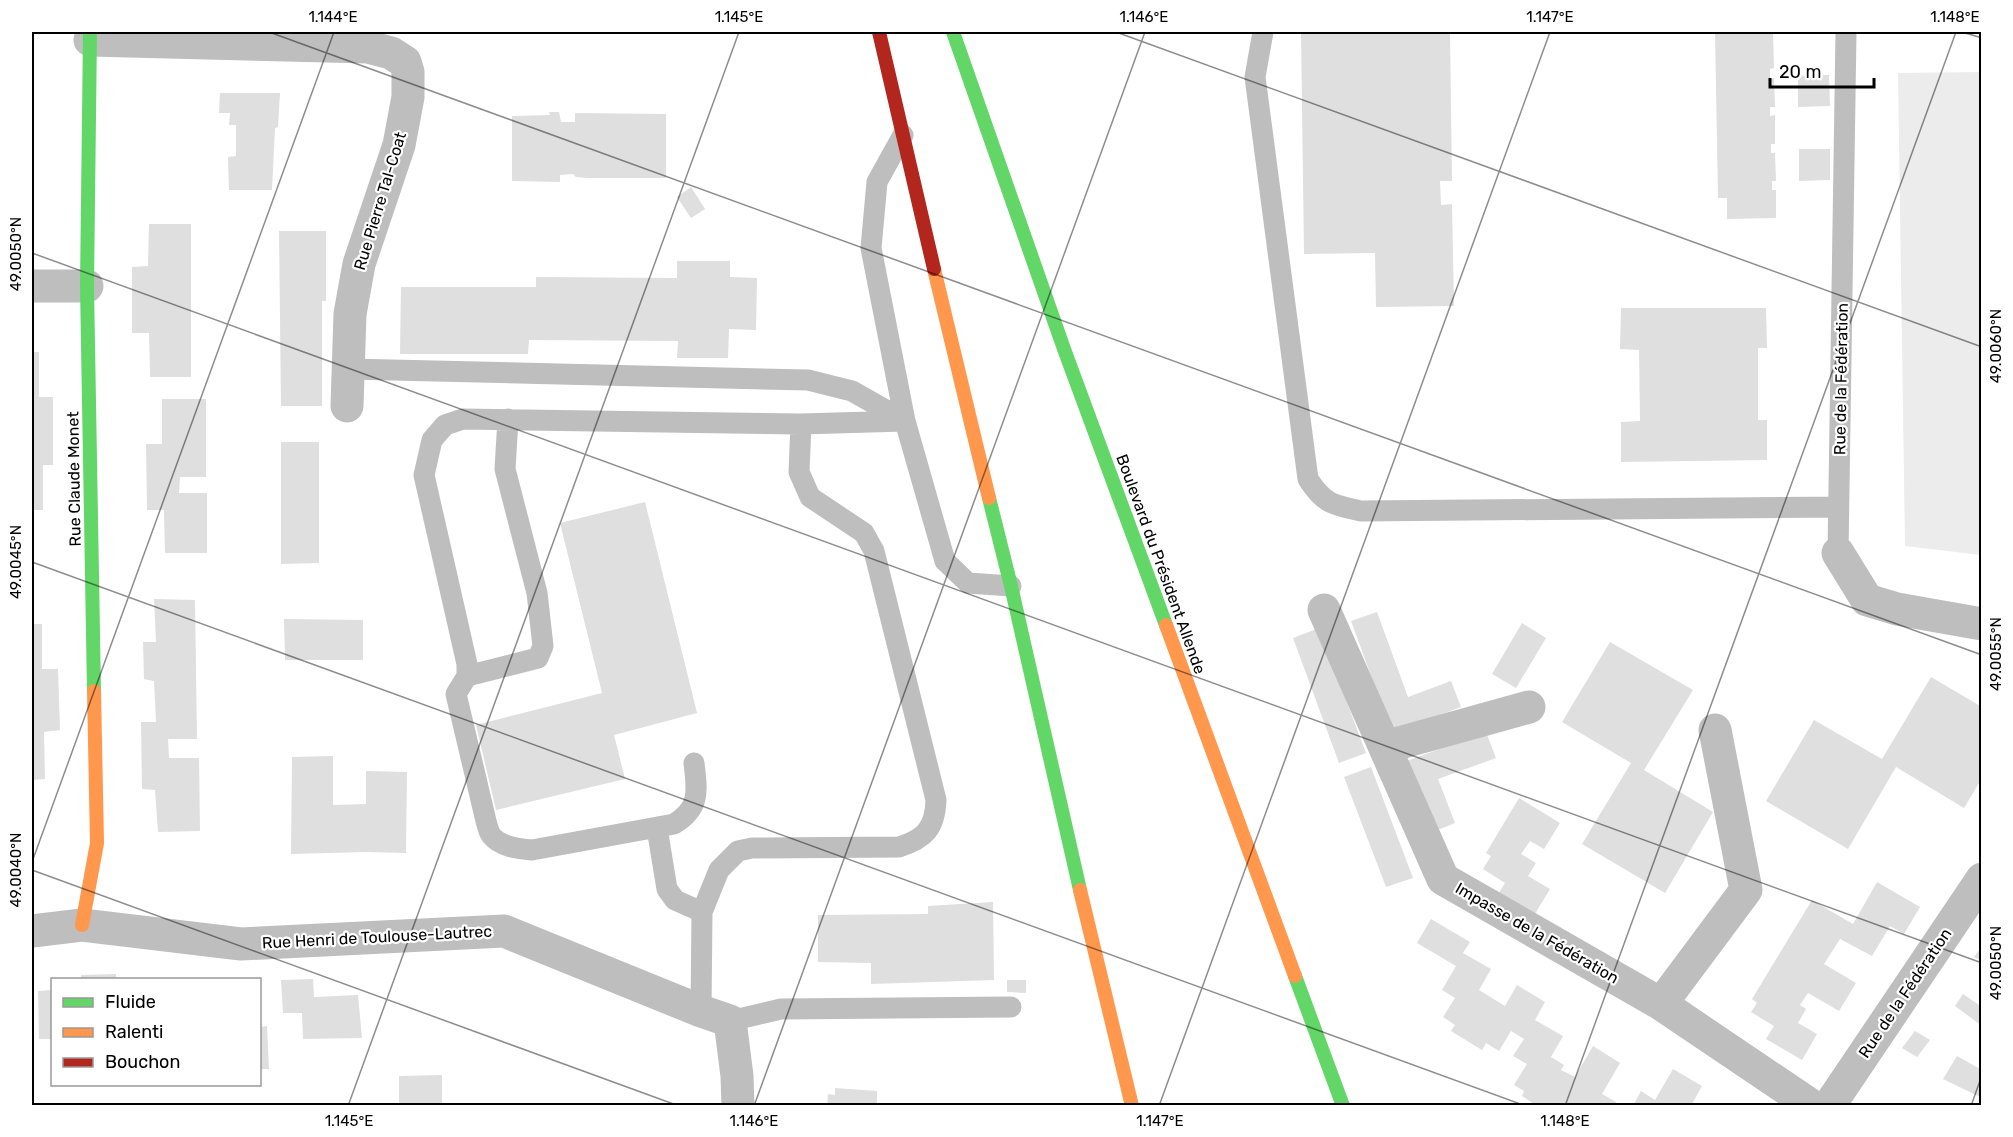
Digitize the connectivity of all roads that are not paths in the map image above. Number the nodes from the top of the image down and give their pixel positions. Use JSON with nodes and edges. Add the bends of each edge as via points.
{"nodes":[{"id":1,"x":879,"y":32,"type":"edge"},
{"id":2,"x":953,"y":32,"type":"edge"},
{"id":3,"x":1263,"y":32,"type":"edge"},
{"id":4,"x":1846,"y":32,"type":"edge"},
{"id":5,"x":90,"y":36,"type":"edge"},
{"id":6,"x":903,"y":135,"type":"junction"},
{"id":7,"x":32,"y":286,"type":"edge"},
{"id":8,"x":87,"y":286,"type":"junction"},
{"id":9,"x":350,"y":369,"type":"junction"},
{"id":10,"x":347,"y":406,"type":"dead end"},
{"id":11,"x":508,"y":419,"type":"junction"},
{"id":12,"x":905,"y":421,"type":"junction"},
{"id":13,"x":801,"y":424,"type":"junction"},
{"id":14,"x":1839,"y":507,"type":"junction"},
{"id":15,"x":1838,"y":553,"type":"joint"},
{"id":16,"x":1011,"y":586,"type":"junction"},
{"id":17,"x":1324,"y":610,"type":"dead end"},
{"id":18,"x":1982,"y":624,"type":"edge"},
{"id":19,"x":467,"y":676,"type":"junction"},
{"id":20,"x":1529,"y":707,"type":"dead end"},
{"id":21,"x":1715,"y":730,"type":"dead end"},
{"id":22,"x":1385,"y":747,"type":"junction"},
{"id":23,"x":694,"y":762,"type":"dead end"},
{"id":24,"x":657,"y":828,"type":"junction"},
{"id":25,"x":1982,"y":879,"type":"edge"},
{"id":26,"x":702,"y":912,"type":"junction"},
{"id":27,"x":82,"y":925,"type":"junction"},
{"id":28,"x":32,"y":931,"type":"edge"},
{"id":29,"x":1661,"y":1004,"type":"junction"},
{"id":30,"x":1011,"y":1007,"type":"dead end"},
{"id":31,"x":715,"y":1016,"type":"junction"},
{"id":32,"x":738,"y":1106,"type":"edge"},
{"id":33,"x":1132,"y":1106,"type":"edge"},
{"id":34,"x":1343,"y":1106,"type":"edge"},
{"id":35,"x":1812,"y":1106,"type":"edge"},
{"id":36,"x":1828,"y":1106,"type":"edge"}],
"edges":[{"from":1,"to":6,"type":"main road"},
{"from":2,"to":34,"type":"main road","name":"Boulevard du Président Allende","via":[[1072,371]]},
{"from":3,"to":14,"type":"lane","via":[[1255,77],[1308,479],[1318,495],[1335,505],[1361,511]]},
{"from":4,"to":14,"type":"lane","name":"Rue de la Fédération"},
{"from":5,"to":8,"type":"main road","name":"Rue Claude Monet"},
{"from":5,"to":9,"type":"street","name":"Rue Pierre Tal-Coat","via":[[368,47],[391,52],[405,62],[408,97],[399,145],[359,264],[350,314]]},
{"from":6,"to":12,"type":"lane","via":[[877,182],[871,248]]},
{"from":6,"to":16,"type":"main road"},
{"from":7,"to":8,"type":"street"},
{"from":8,"to":27,"type":"main road","name":"Rue Claude Monet","via":[[98,843]]},
{"from":9,"to":10,"type":"street","name":"Rue Pierre Tal-Coat"},
{"from":9,"to":12,"type":"lane","via":[[808,381],[852,391]]},
{"from":11,"to":13,"type":"lane"},
{"from":11,"to":19,"type":"lane","via":[[505,469],[537,592],[543,646],[538,658]]},
{"from":11,"to":19,"type":"lane","via":[[463,419],[445,425],[432,440],[426,460],[424,475]]},
{"from":12,"to":13,"type":"lane"},
{"from":12,"to":16,"type":"lane","via":[[945,561],[968,582]]},
{"from":13,"to":26,"type":"lane","via":[[799,472],[810,497],[864,533],[874,551],[936,800],[935,815],[916,842],[899,847],[738,851],[719,870]]},
{"from":14,"to":15,"type":"lane","name":"Rue de la Fédération"},
{"from":15,"to":18,"type":"street","name":"Rue de la Fédération","via":[[1867,600]]},
{"from":16,"to":33,"type":"main road"},
{"from":17,"to":22,"type":"street","name":"Impasse de la Fédération"},
{"from":19,"to":24,"type":"lane","via":[[456,694],[492,836],[517,849],[532,850]]},
{"from":20,"to":22,"type":"street"},
{"from":21,"to":29,"type":"street","via":[[1746,890]]},
{"from":22,"to":29,"type":"street","name":"Impasse de la Fédération","via":[[1443,879]]},
{"from":23,"to":24,"type":"lane","via":[[697,792],[693,806],[685,818]]},
{"from":24,"to":26,"type":"lane","via":[[667,889],[675,900]]},
{"from":25,"to":36,"type":"street","name":"Rue de la Fédération"},
{"from":26,"to":31,"type":"lane"},
{"from":27,"to":28,"type":"street","name":"Rue Henri de Toulouse-Lautrec"},
{"from":27,"to":31,"type":"street","name":"Rue Henri de Toulouse-Lautrec","via":[[241,944],[504,931]]},
{"from":29,"to":35,"type":"street","name":"Impasse de la Fédération"},
{"from":30,"to":31,"type":"lane","via":[[781,1010]]},
{"from":31,"to":32,"type":"street","via":[[737,1076]]}]}
